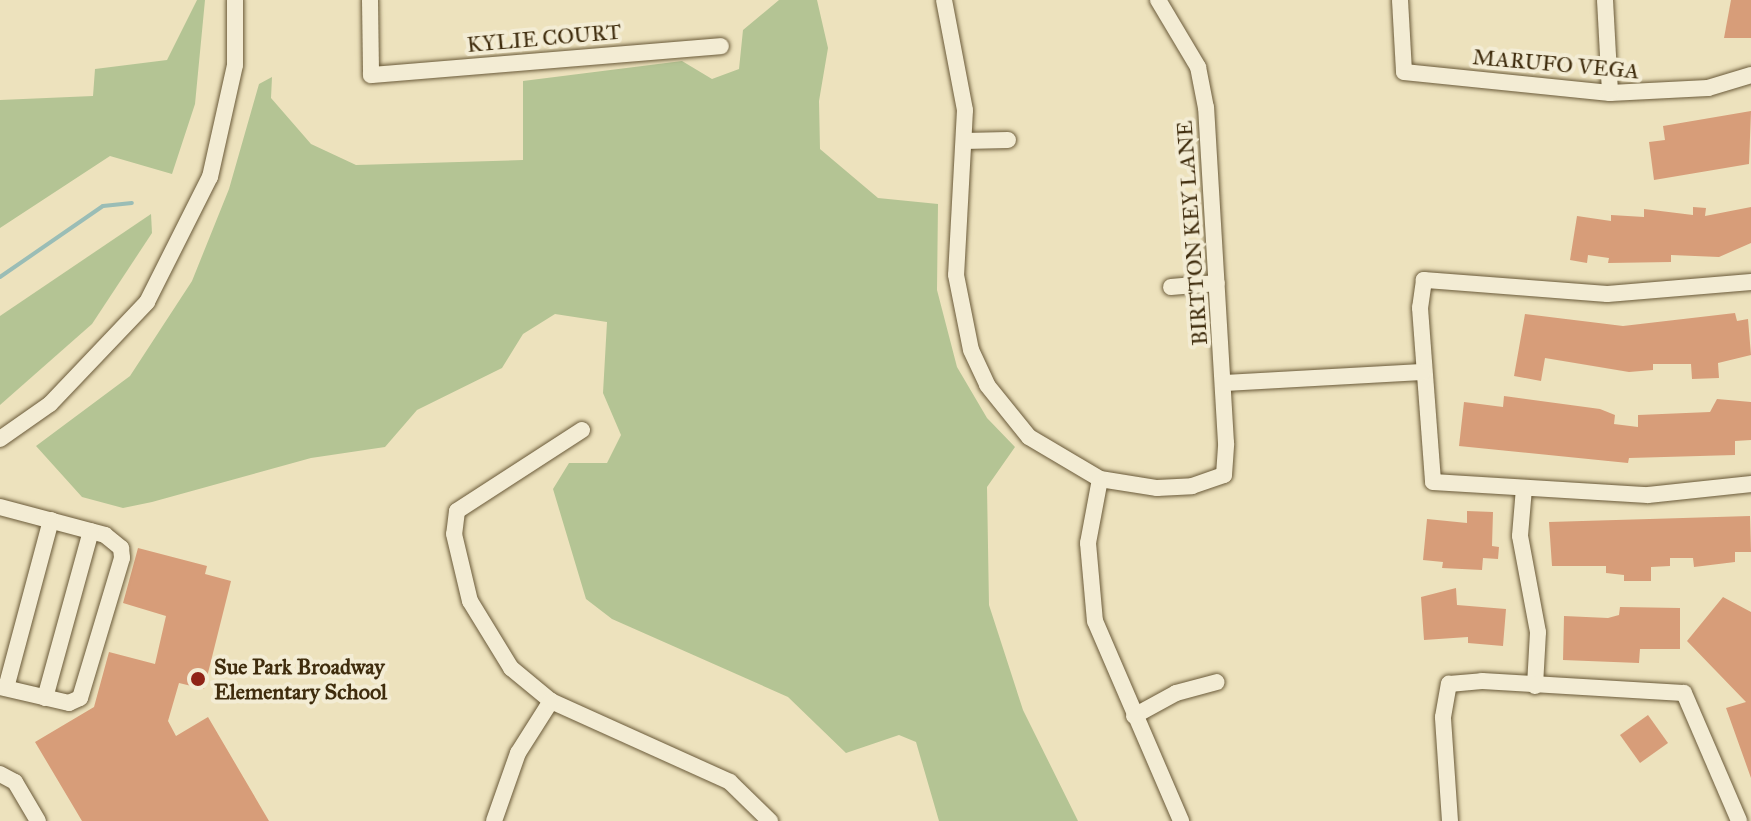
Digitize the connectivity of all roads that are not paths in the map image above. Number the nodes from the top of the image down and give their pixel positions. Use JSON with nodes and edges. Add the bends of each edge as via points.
{"nodes":[{"id":1,"x":235,"y":0,"type":"edge"},
{"id":2,"x":370,"y":0,"type":"edge"},
{"id":3,"x":944,"y":0,"type":"edge"},
{"id":4,"x":1158,"y":0,"type":"edge"},
{"id":5,"x":1400,"y":0,"type":"edge"},
{"id":6,"x":1605,"y":0,"type":"edge"},
{"id":7,"x":721,"y":46,"type":"dead end"},
{"id":8,"x":1751,"y":75,"type":"edge"},
{"id":9,"x":1610,"y":93,"type":"junction"},
{"id":10,"x":1008,"y":140,"type":"dead end"},
{"id":11,"x":964,"y":141,"type":"junction"},
{"id":12,"x":1751,"y":282,"type":"edge"},
{"id":13,"x":1217,"y":283,"type":"junction"},
{"id":14,"x":1171,"y":287,"type":"dead end"},
{"id":15,"x":1423,"y":372,"type":"junction"},
{"id":16,"x":1224,"y":383,"type":"junction"},
{"id":17,"x":582,"y":430,"type":"dead end"},
{"id":18,"x":0,"y":439,"type":"edge"},
{"id":19,"x":1100,"y":479,"type":"junction"},
{"id":20,"x":1751,"y":484,"type":"edge"},
{"id":21,"x":1524,"y":488,"type":"junction"},
{"id":22,"x":0,"y":507,"type":"edge"},
{"id":23,"x":51,"y":520,"type":"junction"},
{"id":24,"x":91,"y":531,"type":"junction"},
{"id":25,"x":1217,"y":682,"type":"dead end"},
{"id":26,"x":1535,"y":686,"type":"junction"},
{"id":27,"x":3,"y":687,"type":"edge"},
{"id":28,"x":45,"y":698,"type":"junction"},
{"id":29,"x":551,"y":701,"type":"junction"},
{"id":30,"x":1134,"y":716,"type":"junction"},
{"id":31,"x":0,"y":774,"type":"edge"},
{"id":32,"x":38,"y":821,"type":"edge"},
{"id":33,"x":494,"y":821,"type":"edge"},
{"id":34,"x":770,"y":821,"type":"edge"},
{"id":35,"x":1181,"y":821,"type":"edge"},
{"id":36,"x":1450,"y":821,"type":"edge"},
{"id":37,"x":1739,"y":821,"type":"edge"}],
"edges":[{"from":1,"to":18,"type":"street","via":[[235,65],[210,177],[147,302],[50,404]]},
{"from":2,"to":7,"type":"street","name":"KYLIE COURT","via":[[371,75]]},
{"from":3,"to":11,"type":"street","via":[[959,65]]},
{"from":4,"to":13,"type":"street","name":"BIRTTON KEY LANE","via":[[1198,67]]},
{"from":5,"to":9,"type":"street","name":"MARUFO VEGA","via":[[1404,72]]},
{"from":6,"to":9,"type":"street"},
{"from":8,"to":9,"type":"street","name":"MARUFO VEGA","via":[[1708,88]]},
{"from":10,"to":11,"type":"street"},
{"from":11,"to":19,"type":"street","via":[[956,275],[971,350],[987,385],[1029,437]]},
{"from":12,"to":15,"type":"street","via":[[1607,294],[1424,280]]},
{"from":13,"to":14,"type":"street"},
{"from":13,"to":16,"type":"street","name":"BIRTTON KEY LANE"},
{"from":15,"to":16,"type":"street"},
{"from":15,"to":21,"type":"street","via":[[1433,482]]},
{"from":16,"to":19,"type":"street","name":"BIRTTON KEY LANE","via":[[1224,475],[1192,486],[1157,488]]},
{"from":17,"to":29,"type":"street","via":[[457,511],[454,534],[470,601],[511,668]]},
{"from":19,"to":30,"type":"street","via":[[1088,543],[1089,583],[1095,621]]},
{"from":20,"to":21,"type":"street","via":[[1648,495]]},
{"from":21,"to":26,"type":"street","via":[[1520,536],[1538,632]]},
{"from":22,"to":23,"type":"street"},
{"from":23,"to":24,"type":"street"},
{"from":23,"to":27,"type":"street"},
{"from":24,"to":28,"type":"street"},
{"from":24,"to":28,"type":"street","via":[[115,541],[122,558],[87,690],[69,703]]},
{"from":25,"to":30,"type":"street","via":[[1176,693]]},
{"from":26,"to":36,"type":"street","via":[[1449,684],[1443,717]]},
{"from":26,"to":37,"type":"street","via":[[1684,693]]},
{"from":27,"to":28,"type":"street"},
{"from":29,"to":33,"type":"street","via":[[518,753]]},
{"from":29,"to":34,"type":"street","via":[[730,782]]},
{"from":30,"to":35,"type":"street"},
{"from":31,"to":32,"type":"street","via":[[15,782]]}]}
